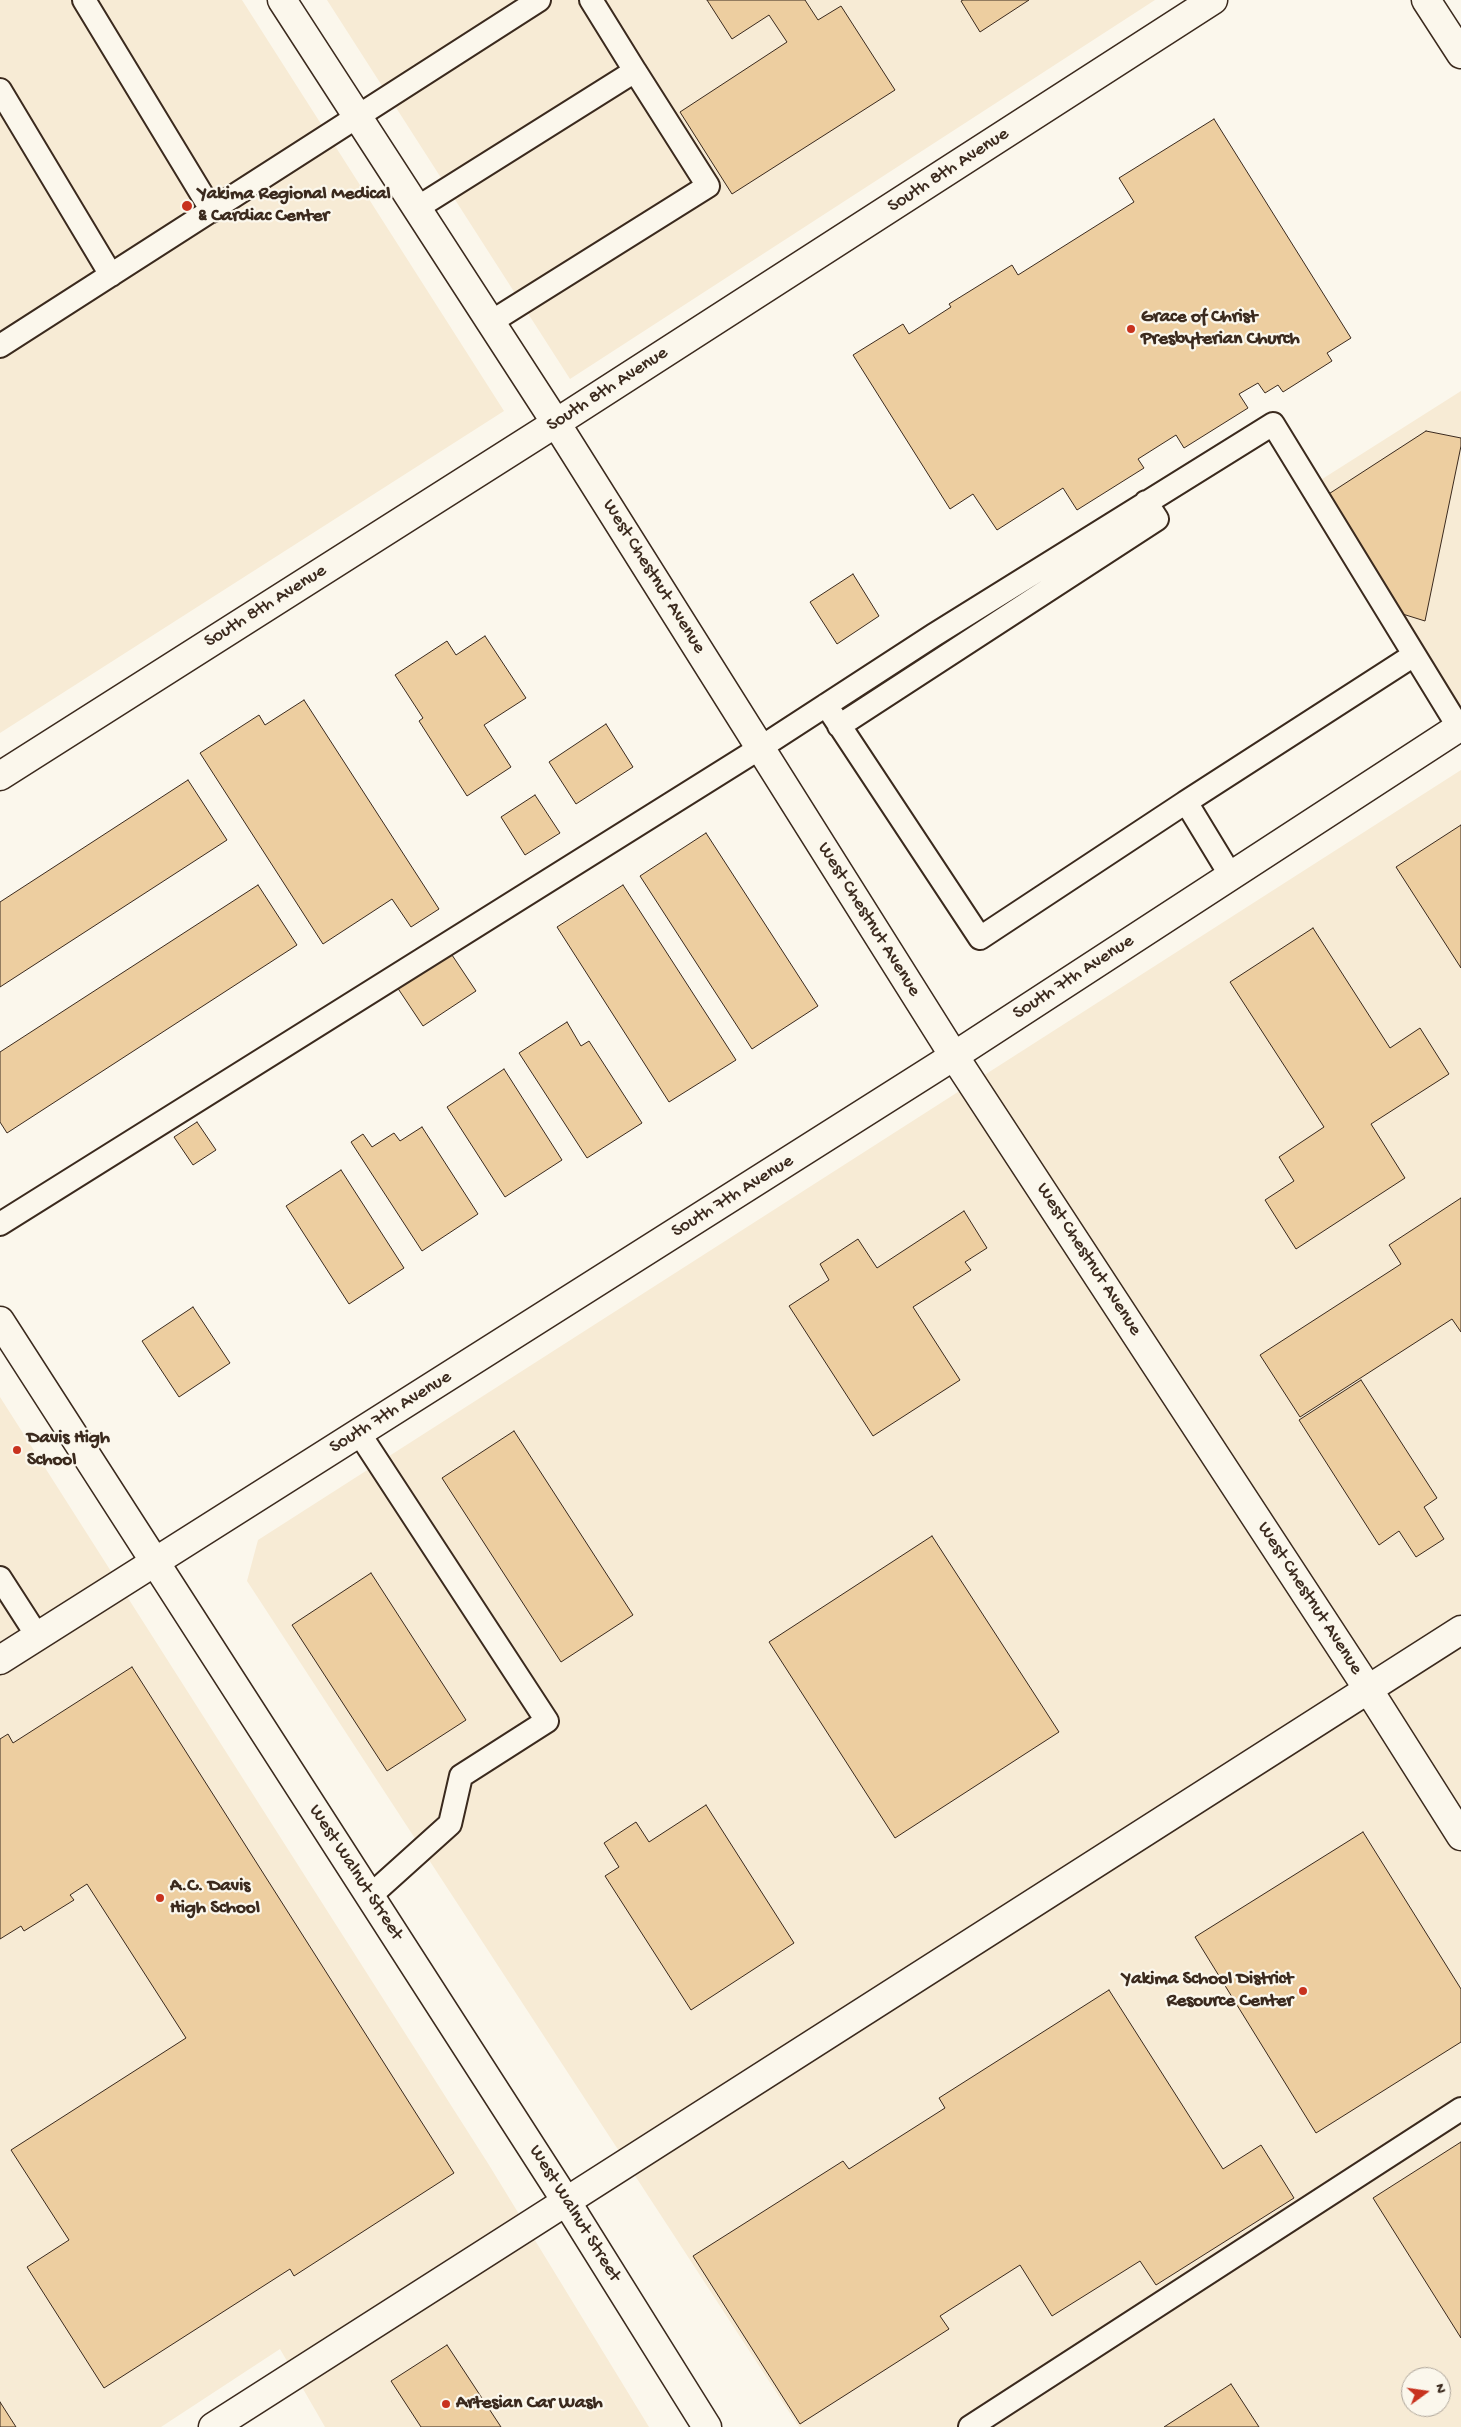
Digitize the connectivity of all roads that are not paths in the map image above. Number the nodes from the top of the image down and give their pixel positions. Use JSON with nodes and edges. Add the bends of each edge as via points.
{"nodes":[{"id":1,"x":84,"y":0,"type":"edge"},
{"id":2,"x":282,"y":0,"type":"edge"},
{"id":3,"x":538,"y":0,"type":"edge"},
{"id":4,"x":591,"y":0,"type":"edge"},
{"id":5,"x":1214,"y":0,"type":"edge"},
{"id":6,"x":1426,"y":0,"type":"edge"},
{"id":7,"x":1461,"y":54,"type":"edge"},
{"id":8,"x":635,"y":71,"type":"junction"},
{"id":9,"x":0,"y":90,"type":"edge"},
{"id":10,"x":358,"y":117,"type":"junction"},
{"id":11,"x":417,"y":208,"type":"junction"},
{"id":12,"x":212,"y":211,"type":"junction"},
{"id":13,"x":111,"y":275,"type":"junction"},
{"id":14,"x":491,"y":322,"type":"junction"},
{"id":15,"x":1,"y":343,"type":"edge"},
{"id":16,"x":556,"y":423,"type":"junction"},
{"id":17,"x":1146,"y":502,"type":"junction"},
{"id":18,"x":1414,"y":655,"type":"junction"},
{"id":19,"x":826,"y":705,"type":"junction"},
{"id":20,"x":839,"y":726,"type":"junction"},
{"id":21,"x":1460,"y":728,"type":"edge"},
{"id":22,"x":760,"y":748,"type":"junction"},
{"id":23,"x":0,"y":776,"type":"edge"},
{"id":24,"x":1186,"y":802,"type":"junction"},
{"id":25,"x":1232,"y":876,"type":"junction"},
{"id":26,"x":954,"y":1056,"type":"junction"},
{"id":27,"x":0,"y":1224,"type":"edge"},
{"id":28,"x":0,"y":1321,"type":"edge"},
{"id":29,"x":359,"y":1433,"type":"junction"},
{"id":30,"x":155,"y":1562,"type":"junction"},
{"id":31,"x":0,"y":1578,"type":"edge"},
{"id":32,"x":1461,"y":1630,"type":"edge"},
{"id":33,"x":38,"y":1636,"type":"junction"},
{"id":34,"x":0,"y":1660,"type":"edge"},
{"id":35,"x":1368,"y":1689,"type":"junction"},
{"id":36,"x":1461,"y":1836,"type":"edge"},
{"id":37,"x":370,"y":1896,"type":"junction"},
{"id":38,"x":1461,"y":2108,"type":"edge"},
{"id":39,"x":566,"y":2201,"type":"junction"},
{"id":40,"x":213,"y":2427,"type":"edge"},
{"id":41,"x":707,"y":2427,"type":"edge"},
{"id":42,"x":970,"y":2427,"type":"edge"}],
"edges":[{"from":1,"to":12,"type":"lane"},
{"from":2,"to":10,"type":"street","name":"West Chestnut Avenue"},
{"from":3,"to":10,"type":"lane"},
{"from":4,"to":8,"type":"lane"},
{"from":5,"to":16,"type":"street","name":"South 8th Avenue"},
{"from":6,"to":7,"type":"street"},
{"from":8,"to":11,"type":"lane"},
{"from":8,"to":14,"type":"lane","via":[[708,186]]},
{"from":9,"to":13,"type":"lane"},
{"from":10,"to":11,"type":"street","name":"West Chestnut Avenue"},
{"from":10,"to":12,"type":"lane"},
{"from":11,"to":14,"type":"street","name":"West Chestnut Avenue"},
{"from":12,"to":13,"type":"lane"},
{"from":13,"to":15,"type":"lane"},
{"from":14,"to":16,"type":"street","name":"West Chestnut Avenue"},
{"from":16,"to":22,"type":"street","name":"West Chestnut Avenue"},
{"from":16,"to":23,"type":"street","name":"South 8th Avenue"},
{"from":17,"to":18,"type":"lane","via":[[1273,424]]},
{"from":17,"to":19,"type":"lane"},
{"from":17,"to":20,"type":"lane","via":[[1157,519]]},
{"from":18,"to":21,"type":"lane"},
{"from":18,"to":24,"type":"lane"},
{"from":19,"to":20,"type":"lane"},
{"from":19,"to":22,"type":"lane"},
{"from":20,"to":24,"type":"lane","via":[[980,938]]},
{"from":21,"to":25,"type":"street","name":"South 7th Avenue"},
{"from":22,"to":26,"type":"street","name":"West Chestnut Avenue"},
{"from":22,"to":27,"type":"lane"},
{"from":24,"to":25,"type":"lane"},
{"from":25,"to":26,"type":"street","name":"South 7th Avenue"},
{"from":26,"to":29,"type":"street","name":"South 7th Avenue"},
{"from":26,"to":35,"type":"street","name":"West Chestnut Avenue"},
{"from":28,"to":30,"type":"street","name":"West Walnut Street"},
{"from":29,"to":30,"type":"street","name":"South 7th Avenue"},
{"from":29,"to":37,"type":"lane","via":[[547,1721],[461,1776],[450,1824]]},
{"from":30,"to":33,"type":"street","name":"South 7th Avenue"},
{"from":30,"to":37,"type":"street","name":"West Walnut Street"},
{"from":31,"to":33,"type":"lane"},
{"from":32,"to":35,"type":"street"},
{"from":33,"to":34,"type":"street","name":"South 7th Avenue"},
{"from":35,"to":36,"type":"street","name":"West Chestnut Avenue"},
{"from":35,"to":39,"type":"street"},
{"from":37,"to":39,"type":"street","name":"West Walnut Street"},
{"from":38,"to":42,"type":"lane"},
{"from":39,"to":40,"type":"street"},
{"from":39,"to":41,"type":"street","name":"West Walnut Street"}]}
